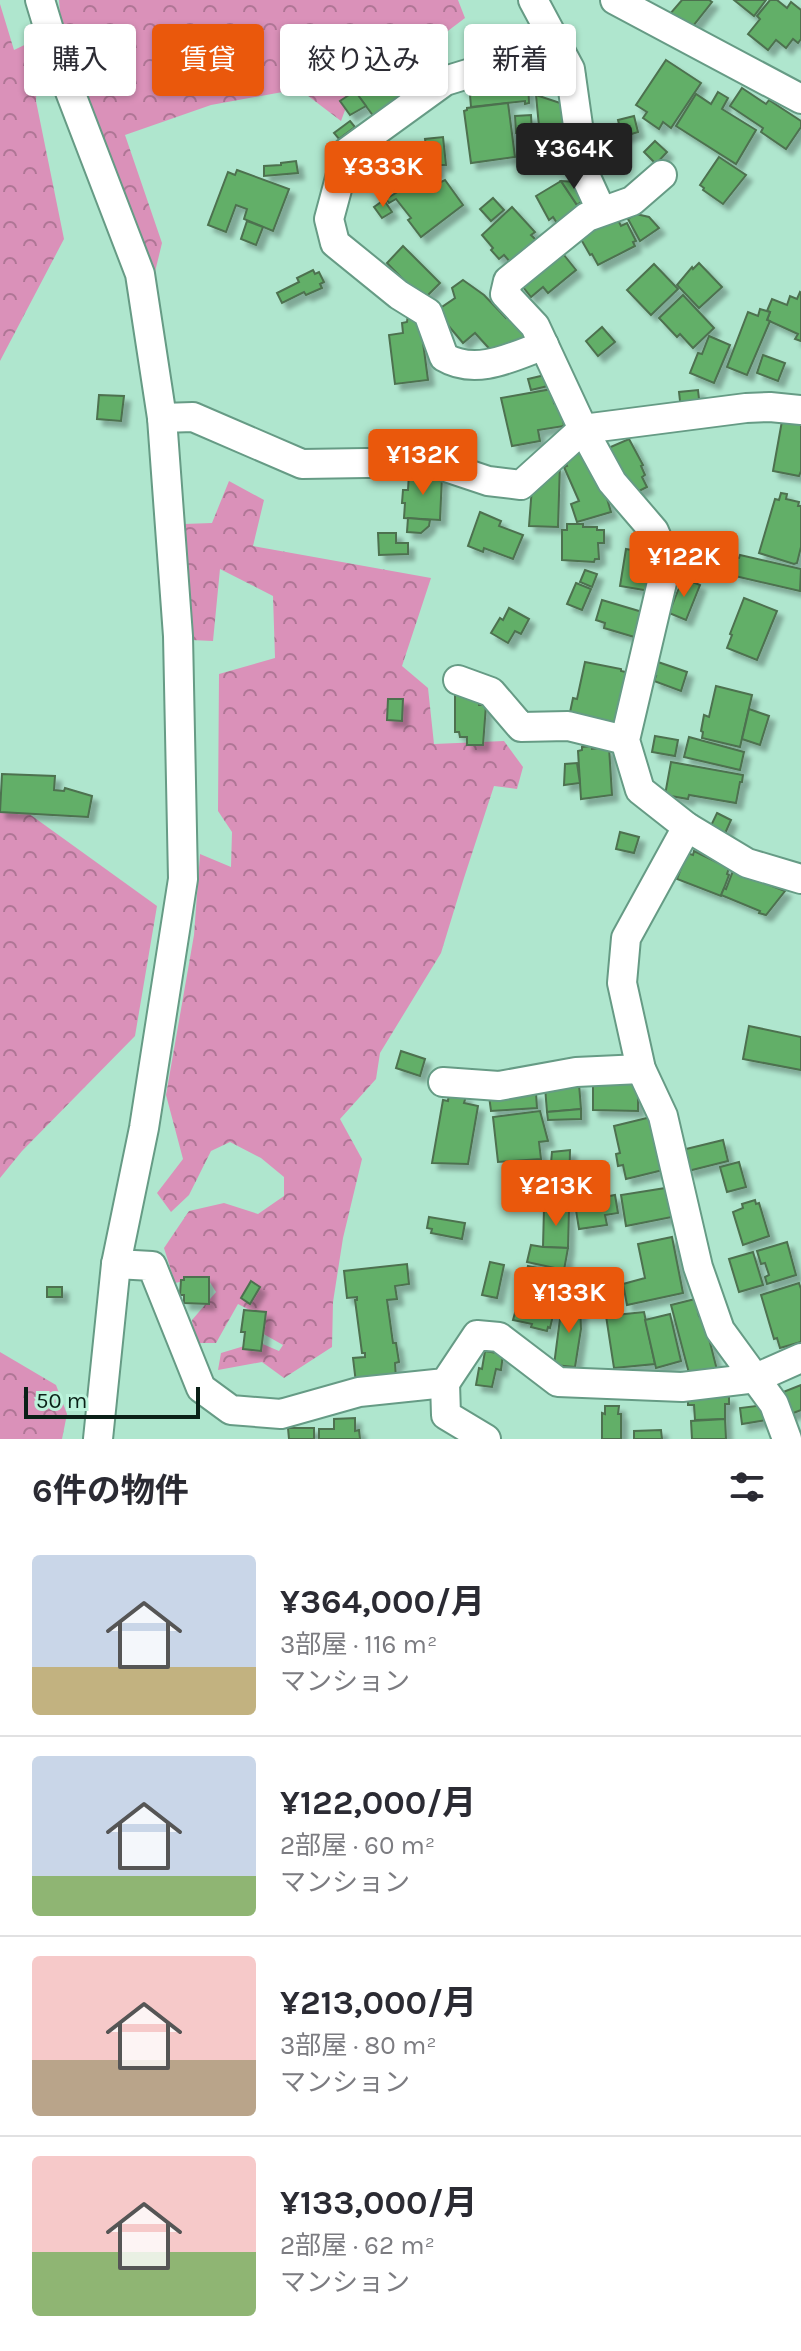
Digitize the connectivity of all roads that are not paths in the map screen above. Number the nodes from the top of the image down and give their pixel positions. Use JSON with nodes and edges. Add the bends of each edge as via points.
{"nodes":[{"id":1,"x":40,"y":0,"type":"edge"},
{"id":2,"x":533,"y":0,"type":"edge"},
{"id":3,"x":615,"y":0,"type":"edge"},
{"id":4,"x":546,"y":24,"type":"edge"},
{"id":5,"x":464,"y":75,"type":"edge"},
{"id":6,"x":574,"y":96,"type":"edge"},
{"id":7,"x":801,"y":99,"type":"edge"},
{"id":8,"x":662,"y":175,"type":"dead end"},
{"id":9,"x":601,"y":210,"type":"junction"},
{"id":10,"x":544,"y":345,"type":"junction"},
{"id":11,"x":801,"y":410,"type":"edge"},
{"id":12,"x":162,"y":418,"type":"junction"},
{"id":13,"x":583,"y":429,"type":"junction"},
{"id":14,"x":458,"y":680,"type":"dead end"},
{"id":15,"x":625,"y":740,"type":"junction"},
{"id":16,"x":687,"y":827,"type":"junction"},
{"id":17,"x":801,"y":879,"type":"edge"},
{"id":18,"x":641,"y":1069,"type":"junction"},
{"id":19,"x":443,"y":1082,"type":"dead end"},
{"id":20,"x":116,"y":1264,"type":"junction"},
{"id":21,"x":801,"y":1358,"type":"edge"},
{"id":22,"x":756,"y":1378,"type":"junction"},
{"id":23,"x":445,"y":1383,"type":"junction"},
{"id":24,"x":98,"y":1439,"type":"edge"},
{"id":25,"x":486,"y":1439,"type":"edge"},
{"id":26,"x":787,"y":1439,"type":"edge"}],
"edges":[{"from":1,"to":12,"type":"street","via":[[140,274]]},
{"from":2,"to":4,"type":"street"},
{"from":3,"to":7,"type":"street"},
{"from":5,"to":10,"type":"street","via":[[445,81],[347,152],[329,219],[335,243],[428,313],[444,357],[458,366],[493,364]]},
{"from":6,"to":9,"type":"street","via":[[585,175]]},
{"from":8,"to":9,"type":"street","via":[[632,201]]},
{"from":9,"to":10,"type":"street","via":[[508,281],[505,294],[535,326]]},
{"from":10,"to":13,"type":"street"},
{"from":11,"to":13,"type":"street","via":[[746,408]]},
{"from":12,"to":13,"type":"street","via":[[193,417],[302,464],[431,462],[488,481],[521,485]]},
{"from":12,"to":20,"type":"street","via":[[178,636],[183,879],[144,1128]]},
{"from":13,"to":15,"type":"street","via":[[612,482],[654,531],[667,561]]},
{"from":14,"to":15,"type":"street","via":[[491,692],[521,727],[568,726]]},
{"from":15,"to":16,"type":"street","via":[[640,790]]},
{"from":16,"to":17,"type":"street","via":[[747,863]]},
{"from":16,"to":18,"type":"street","via":[[626,938],[622,983]]},
{"from":18,"to":19,"type":"street","via":[[576,1072],[499,1086]]},
{"from":18,"to":22,"type":"street","via":[[663,1116],[698,1267],[720,1330]]},
{"from":20,"to":23,"type":"street","via":[[152,1266],[201,1388],[231,1410],[281,1414],[359,1392]]},
{"from":20,"to":24,"type":"street"},
{"from":21,"to":22,"type":"street"},
{"from":22,"to":23,"type":"street","via":[[682,1387],[558,1382],[499,1337],[477,1335]]},
{"from":22,"to":26,"type":"street","via":[[774,1404]]},
{"from":23,"to":25,"type":"street","via":[[446,1415]]}]}
